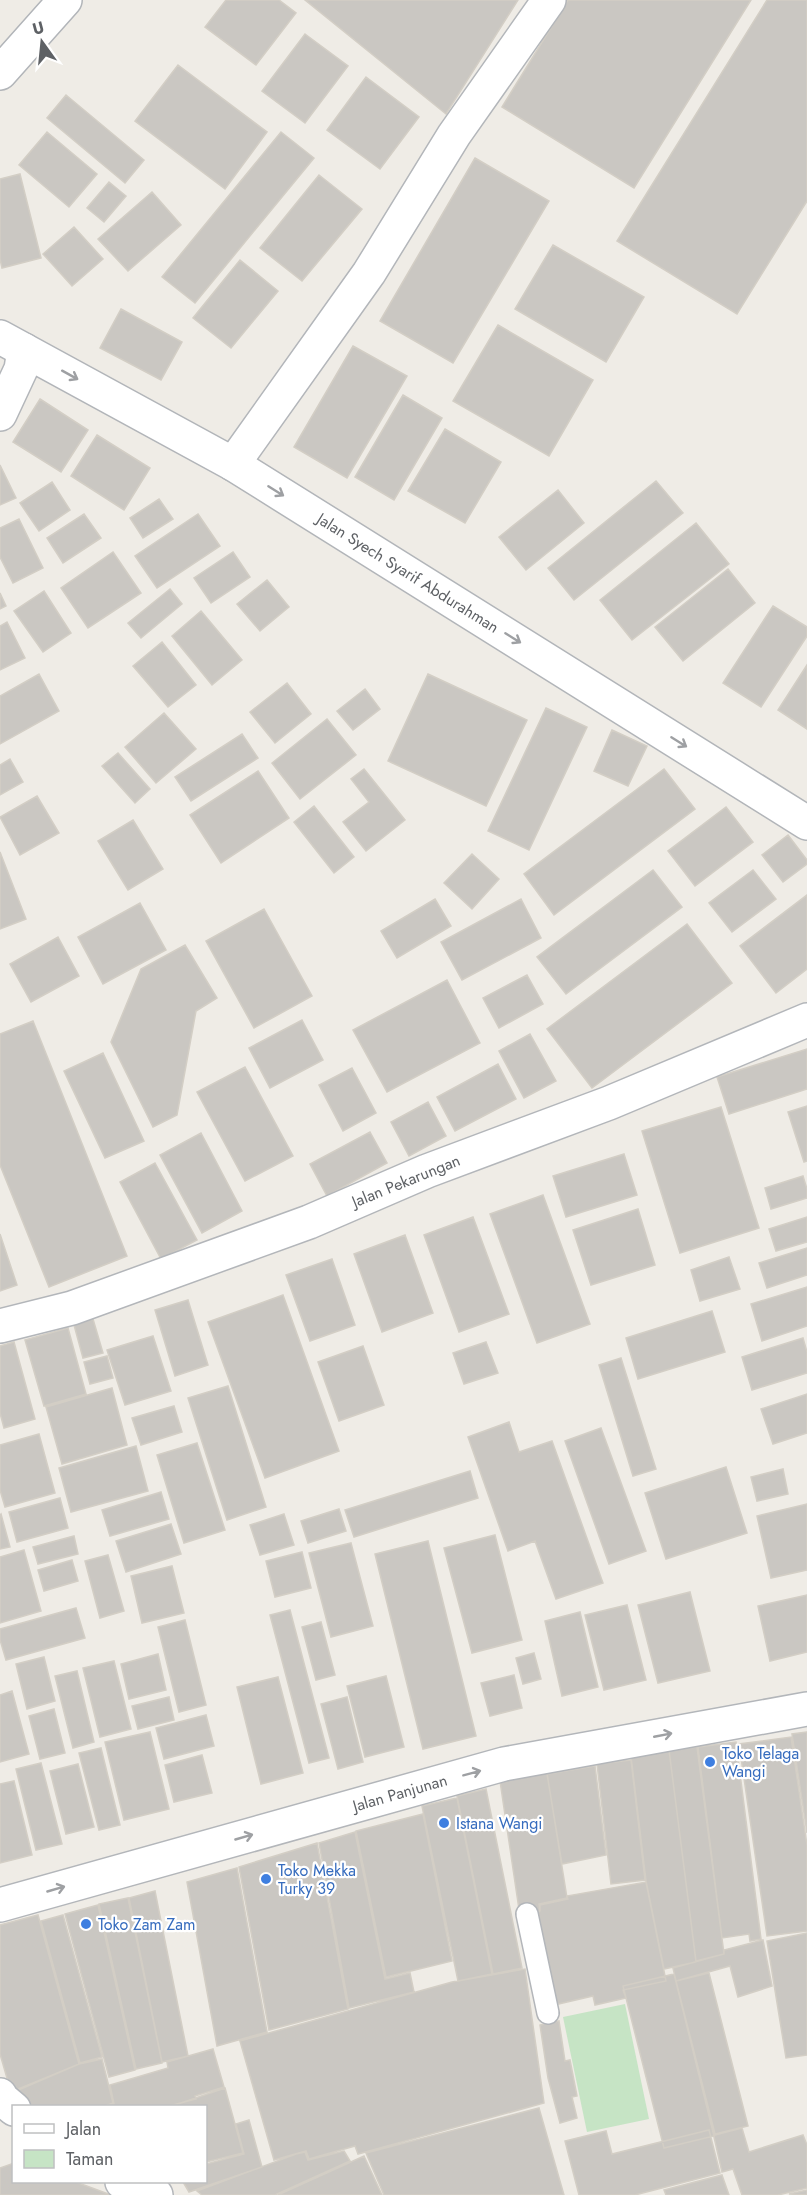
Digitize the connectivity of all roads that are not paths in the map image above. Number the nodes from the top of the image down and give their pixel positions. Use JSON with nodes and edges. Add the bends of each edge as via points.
{"nodes":[{"id":1,"x":65,"y":0,"type":"edge"},
{"id":2,"x":549,"y":0,"type":"edge"},
{"id":3,"x":0,"y":73,"type":"edge"},
{"id":4,"x":12,"y":344,"type":"edge"},
{"id":5,"x":0,"y":414,"type":"edge"},
{"id":6,"x":233,"y":464,"type":"junction"},
{"id":7,"x":807,"y":823,"type":"edge"},
{"id":8,"x":807,"y":1020,"type":"edge"},
{"id":9,"x":0,"y":1326,"type":"edge"},
{"id":10,"x":807,"y":1709,"type":"edge"},
{"id":11,"x":0,"y":1905,"type":"edge"},
{"id":12,"x":527,"y":1914,"type":"dead end"},
{"id":13,"x":548,"y":2013,"type":"dead end"},
{"id":14,"x":0,"y":2095,"type":"edge"},
{"id":15,"x":12,"y":2107,"type":"edge"},
{"id":16,"x":128,"y":2183,"type":"edge"},
{"id":17,"x":156,"y":2195,"type":"edge"}],
"edges":[{"from":1,"to":3,"type":"street"},
{"from":2,"to":6,"type":"street","via":[[454,135],[369,273]]},
{"from":4,"to":5,"type":"street","via":[[21,369]]},
{"from":4,"to":6,"type":"street","name":"Jalan Syech Syarif Abdurahman","one_way":true},
{"from":6,"to":7,"type":"street","name":"Jalan Syech Syarif Abdurahman","one_way":true},
{"from":8,"to":9,"type":"street","name":"Jalan Pekarungan","via":[[309,1222],[72,1308]]},
{"from":11,"to":10,"type":"street","name":"Jalan Panjunan","one_way":true,"via":[[506,1772]]},
{"from":12,"to":13,"type":"lane"},
{"from":14,"to":15,"type":"street"},
{"from":16,"to":17,"type":"street"}]}
